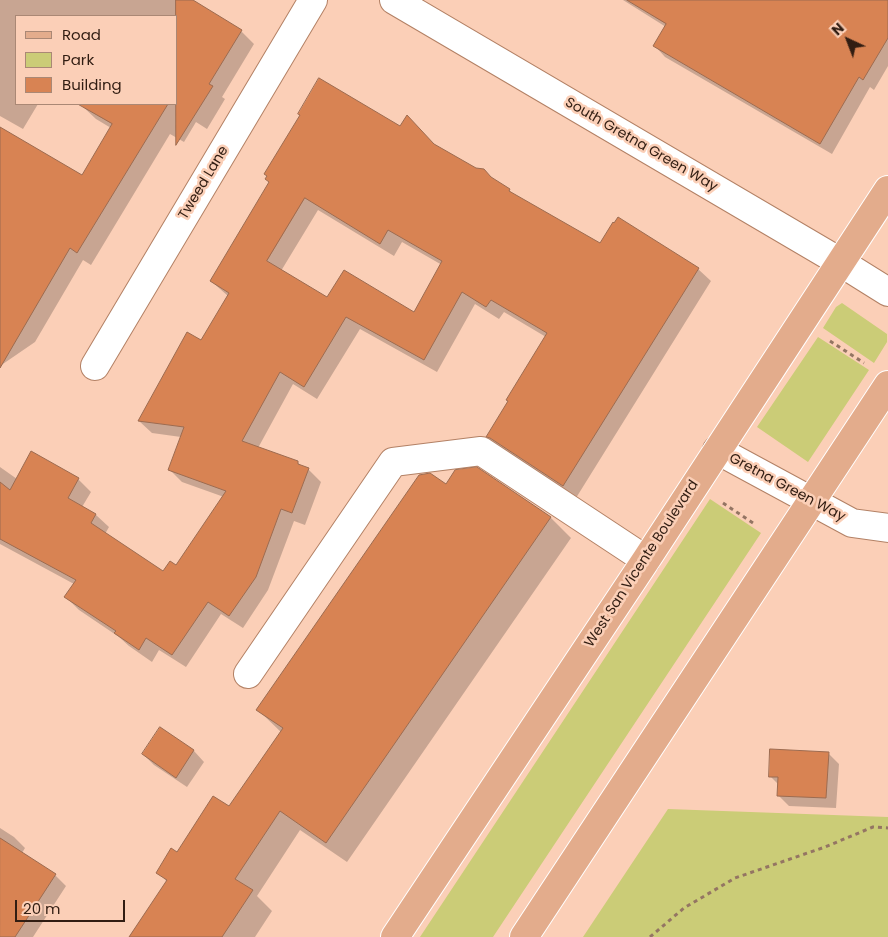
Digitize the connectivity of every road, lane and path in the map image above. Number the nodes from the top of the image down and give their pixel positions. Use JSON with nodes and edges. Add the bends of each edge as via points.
{"nodes":[{"id":1,"x":313,"y":0,"type":"edge"},
{"id":2,"x":394,"y":0,"type":"edge"},
{"id":3,"x":888,"y":190,"type":"edge"},
{"id":4,"x":840,"y":262,"type":"junction"},
{"id":5,"x":888,"y":292,"type":"edge"},
{"id":6,"x":826,"y":339,"type":"dead end"},
{"id":7,"x":865,"y":364,"type":"dead end"},
{"id":8,"x":95,"y":366,"type":"dead end"},
{"id":9,"x":888,"y":385,"type":"edge"},
{"id":10,"x":717,"y":450,"type":"junction"},
{"id":11,"x":716,"y":498,"type":"dead end"},
{"id":12,"x":811,"y":502,"type":"junction"},
{"id":13,"x":888,"y":528,"type":"edge"},
{"id":14,"x":762,"y":529,"type":"dead end"},
{"id":15,"x":646,"y":560,"type":"junction"},
{"id":16,"x":248,"y":674,"type":"dead end"},
{"id":17,"x":888,"y":828,"type":"edge"},
{"id":18,"x":395,"y":937,"type":"edge"},
{"id":19,"x":524,"y":937,"type":"edge"},
{"id":20,"x":650,"y":937,"type":"edge"}],
"edges":[{"from":1,"to":8,"type":"street","name":"Tweed Lane"},
{"from":2,"to":4,"type":"street","name":"South Gretna Green Way"},
{"from":3,"to":4,"type":"main road","name":"West San Vicente Boulevard"},
{"from":4,"to":5,"type":"street","name":"South Gretna Green Way"},
{"from":4,"to":10,"type":"main road","name":"West San Vicente Boulevard"},
{"from":6,"to":7,"type":"path"},
{"from":9,"to":12,"type":"main road"},
{"from":10,"to":12,"type":"street","name":"Gretna Green Way"},
{"from":10,"to":15,"type":"main road","name":"West San Vicente Boulevard"},
{"from":11,"to":14,"type":"path"},
{"from":12,"to":13,"type":"street","name":"Gretna Green Way","via":[[852,523]]},
{"from":12,"to":19,"type":"main road"},
{"from":15,"to":16,"type":"street","via":[[481,451],[393,462]]},
{"from":15,"to":18,"type":"main road","name":"West San Vicente Boulevard"},
{"from":17,"to":20,"type":"path","via":[[874,827],[735,878],[684,908]]}]}
